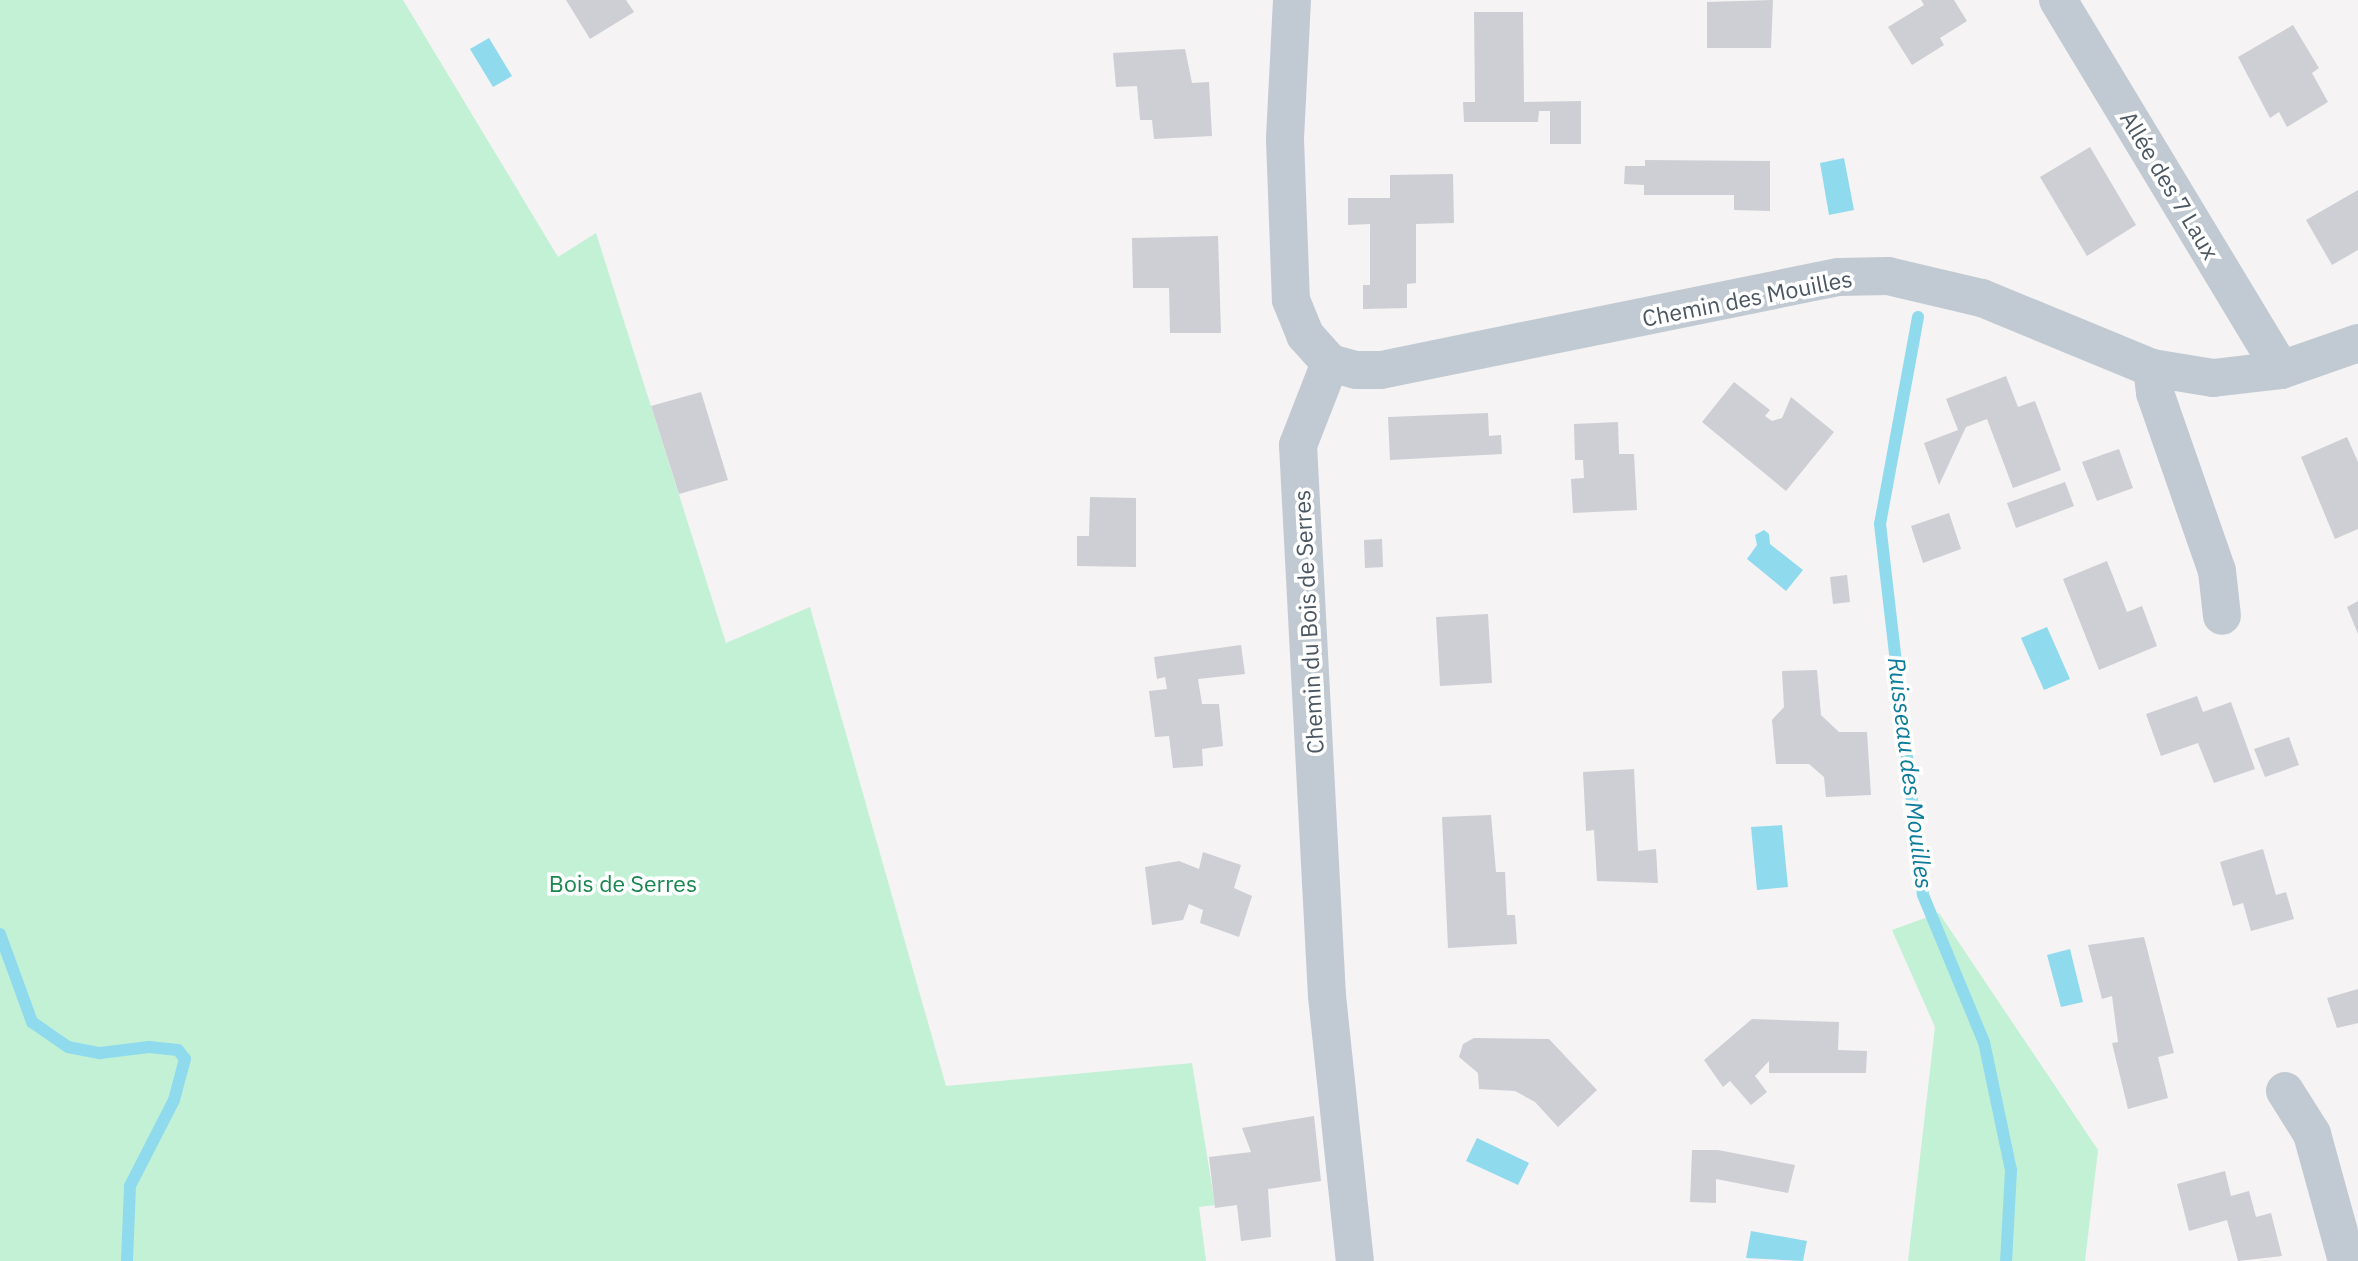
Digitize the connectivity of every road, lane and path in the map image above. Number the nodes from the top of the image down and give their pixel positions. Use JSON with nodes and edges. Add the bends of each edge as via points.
{"nodes":[{"id":1,"x":1292,"y":0,"type":"edge"},
{"id":2,"x":2058,"y":0,"type":"edge"},
{"id":3,"x":2358,"y":343,"type":"edge"},
{"id":4,"x":1330,"y":363,"type":"junction"},
{"id":5,"x":2152,"y":368,"type":"junction"},
{"id":6,"x":2281,"y":370,"type":"junction"},
{"id":7,"x":2222,"y":616,"type":"dead end"},
{"id":8,"x":2285,"y":1091,"type":"dead end"},
{"id":9,"x":1355,"y":1261,"type":"edge"},
{"id":10,"x":2347,"y":1261,"type":"edge"}],
"edges":[{"from":1,"to":4,"type":"street","via":[[1286,139],[1291,300],[1305,335]]},
{"from":2,"to":6,"type":"street","name":"Allée des 7 Laux"},
{"from":3,"to":6,"type":"street","name":"Chemin des Mouilles"},
{"from":4,"to":5,"type":"street","name":"Chemin des Mouilles","via":[[1381,370],[1839,277],[1888,275],[1982,298]]},
{"from":4,"to":9,"type":"street","name":"Chemin du Bois de Serres","via":[[1298,445],[1327,996]]},
{"from":5,"to":6,"type":"street","name":"Chemin des Mouilles","via":[[2213,377]]},
{"from":5,"to":7,"type":"street","via":[[2155,393],[2217,571]]},
{"from":8,"to":10,"type":"street","via":[[2312,1134]]}]}
